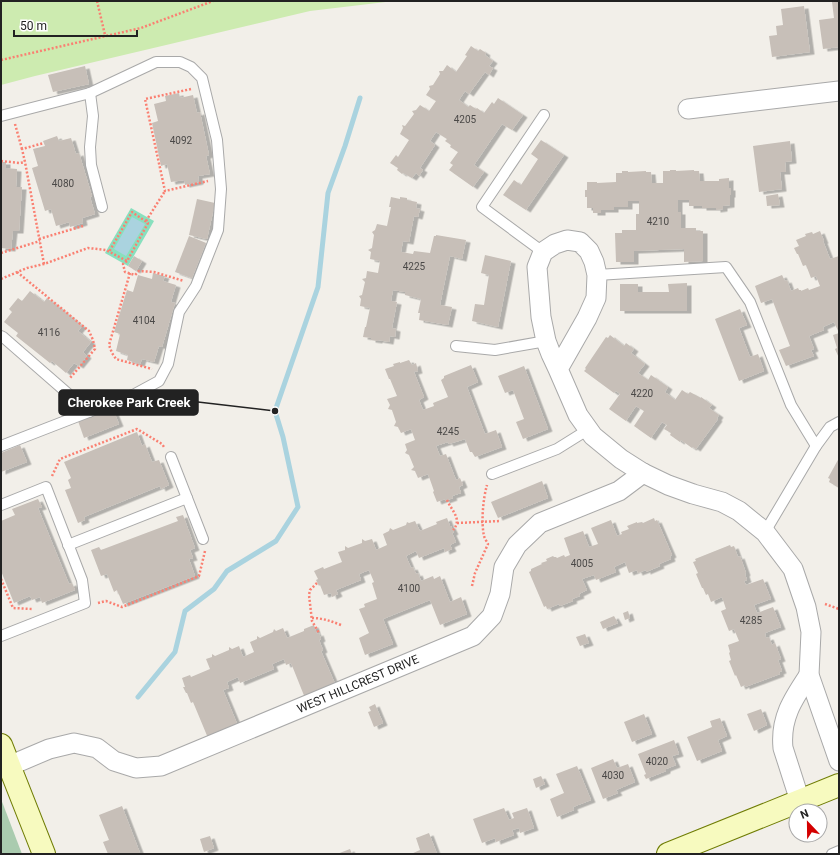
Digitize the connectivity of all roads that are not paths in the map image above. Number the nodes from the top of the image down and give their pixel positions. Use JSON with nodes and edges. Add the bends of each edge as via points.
{"nodes":[{"id":1,"x":839,"y":91,"type":"edge"},
{"id":2,"x":90,"y":93,"type":"junction"},
{"id":3,"x":688,"y":110,"type":"dead end"},
{"id":4,"x":544,"y":115,"type":"dead end"},
{"id":5,"x":1,"y":116,"type":"edge"},
{"id":6,"x":102,"y":207,"type":"dead end"},
{"id":7,"x":543,"y":252,"type":"junction"},
{"id":8,"x":597,"y":275,"type":"junction"},
{"id":9,"x":1,"y":336,"type":"edge"},
{"id":10,"x":546,"y":341,"type":"junction"},
{"id":11,"x":456,"y":346,"type":"dead end"},
{"id":12,"x":558,"y":369,"type":"junction"},
{"id":13,"x":88,"y":412,"type":"junction"},
{"id":14,"x":839,"y":422,"type":"edge"},
{"id":15,"x":588,"y":429,"type":"junction"},
{"id":16,"x":1,"y":446,"type":"edge"},
{"id":17,"x":816,"y":446,"type":"junction"},
{"id":18,"x":171,"y":457,"type":"road end"},
{"id":19,"x":643,"y":472,"type":"junction"},
{"id":20,"x":492,"y":474,"type":"road end"},
{"id":21,"x":187,"y":498,"type":"junction"},
{"id":22,"x":1,"y":505,"type":"edge"},
{"id":23,"x":765,"y":532,"type":"junction"},
{"id":24,"x":203,"y":539,"type":"road end"},
{"id":25,"x":68,"y":545,"type":"junction"},
{"id":26,"x":1,"y":636,"type":"edge"},
{"id":27,"x":809,"y":675,"type":"junction"},
{"id":28,"x":1,"y":745,"type":"edge"},
{"id":29,"x":839,"y":761,"type":"edge"},
{"id":30,"x":9,"y":766,"type":"junction"},
{"id":31,"x":839,"y":785,"type":"edge"},
{"id":32,"x":800,"y":800,"type":"junction"},
{"id":33,"x":839,"y":851,"type":"edge"},
{"id":34,"x":44,"y":854,"type":"edge"},
{"id":35,"x":668,"y":854,"type":"edge"},
{"id":36,"x":832,"y":854,"type":"edge"}],
"edges":[{"from":1,"to":3,"type":"street"},
{"from":2,"to":5,"type":"lane"},
{"from":2,"to":6,"type":"lane","via":[[93,116],[91,165]]},
{"from":2,"to":13,"type":"lane","via":[[156,62],[180,62],[191,67],[202,78],[204,86],[217,140],[221,190],[218,230],[196,286],[179,312],[168,364],[159,381],[135,394]]},
{"from":4,"to":7,"type":"lane","via":[[482,207]]},
{"from":7,"to":8,"type":"street","via":[[567,240],[580,242],[589,251]]},
{"from":7,"to":10,"type":"street","via":[[537,267],[541,317]]},
{"from":8,"to":12,"type":"street","via":[[596,298]]},
{"from":8,"to":17,"type":"lane","via":[[726,267],[750,302],[791,405]]},
{"from":9,"to":13,"type":"lane"},
{"from":10,"to":11,"type":"lane","via":[[495,350]]},
{"from":10,"to":12,"type":"street"},
{"from":12,"to":15,"type":"street","via":[[578,414]]},
{"from":13,"to":16,"type":"lane"},
{"from":14,"to":17,"type":"lane","via":[[830,427]]},
{"from":15,"to":19,"type":"street","via":[[621,459]]},
{"from":15,"to":20,"type":"lane","via":[[557,449]]},
{"from":17,"to":23,"type":"lane"},
{"from":18,"to":21,"type":"lane"},
{"from":19,"to":23,"type":"street","via":[[674,487],[722,502],[739,511]]},
{"from":19,"to":30,"type":"street","name":"WEST HILLCREST DRIVE","via":[[619,491],[540,523],[517,545],[504,567],[500,594],[492,616],[472,636],[161,766],[136,768],[114,761],[97,748],[74,742],[49,749]]},
{"from":21,"to":24,"type":"lane"},
{"from":21,"to":25,"type":"lane"},
{"from":22,"to":25,"type":"lane","via":[[46,487]]},
{"from":23,"to":27,"type":"street","via":[[793,569],[806,606],[811,632]]},
{"from":25,"to":26,"type":"lane","via":[[82,580],[85,603]]},
{"from":27,"to":29,"type":"street"},
{"from":27,"to":32,"type":"street","via":[[785,718],[782,740]]},
{"from":28,"to":30,"type":"street"},
{"from":30,"to":34,"type":"street"},
{"from":31,"to":32,"type":"street"},
{"from":32,"to":35,"type":"street","via":[[701,844]]},
{"from":33,"to":36,"type":"lane"}]}
